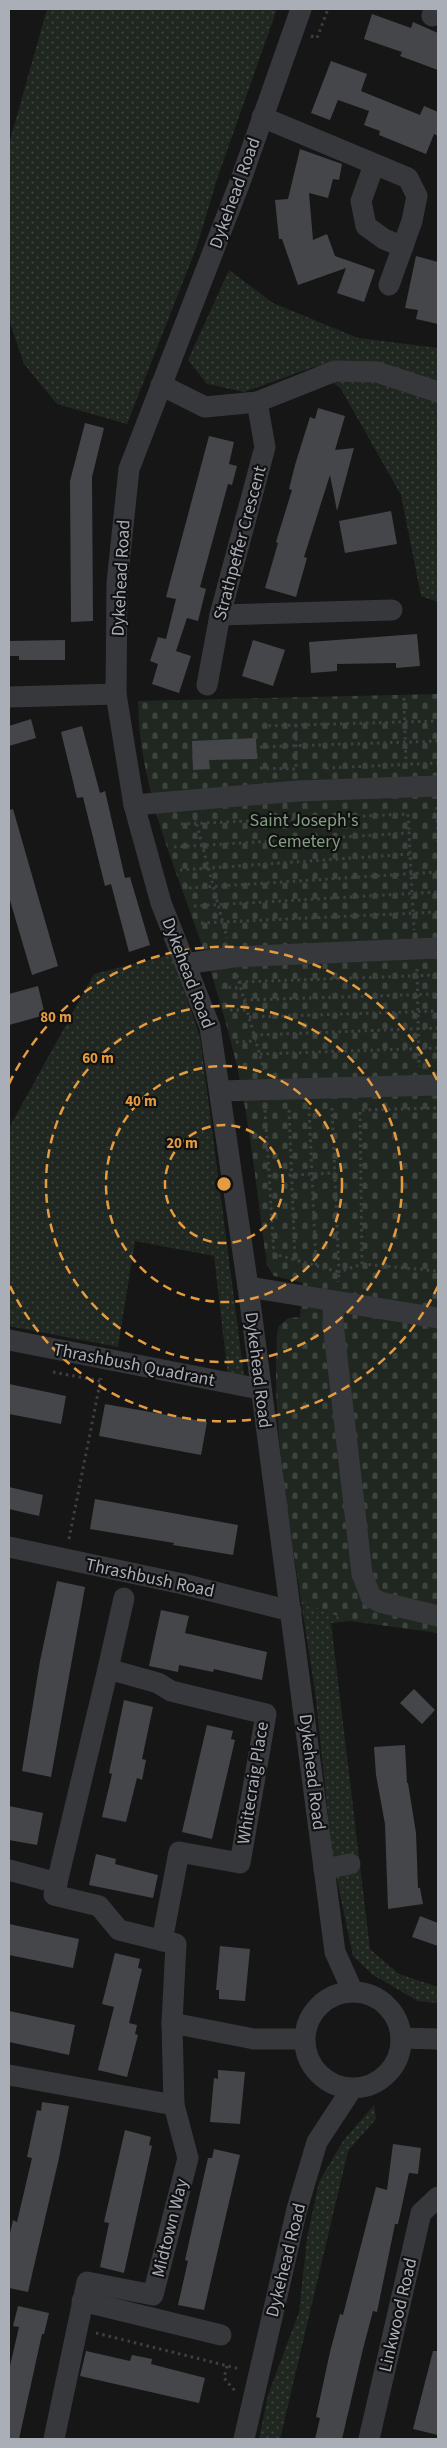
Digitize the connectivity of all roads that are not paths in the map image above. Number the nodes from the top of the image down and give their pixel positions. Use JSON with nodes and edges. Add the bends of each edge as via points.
{"nodes":[{"id":1,"x":301,"y":9,"type":"edge"},
{"id":2,"x":262,"y":117,"type":"junction"},
{"id":3,"x":379,"y":167,"type":"junction"},
{"id":4,"x":403,"y":247,"type":"junction"},
{"id":5,"x":389,"y":285,"type":"dead end"},
{"id":6,"x":162,"y":385,"type":"junction"},
{"id":7,"x":438,"y":392,"type":"edge"},
{"id":8,"x":257,"y":402,"type":"junction"},
{"id":9,"x":392,"y":610,"type":"dead end"},
{"id":10,"x":220,"y":615,"type":"junction"},
{"id":11,"x":207,"y":685,"type":"dead end"},
{"id":12,"x":116,"y":694,"type":"junction"},
{"id":13,"x":9,"y":697,"type":"edge"},
{"id":14,"x":437,"y":786,"type":"edge"},
{"id":15,"x":134,"y":804,"type":"junction"},
{"id":16,"x":438,"y":948,"type":"edge"},
{"id":17,"x":185,"y":964,"type":"junction"},
{"id":18,"x":430,"y":1085,"type":"edge"},
{"id":19,"x":221,"y":1091,"type":"junction"},
{"id":20,"x":248,"y":1287,"type":"junction"},
{"id":21,"x":334,"y":1301,"type":"junction"},
{"id":22,"x":438,"y":1318,"type":"edge"},
{"id":23,"x":9,"y":1340,"type":"edge"},
{"id":24,"x":260,"y":1389,"type":"junction"},
{"id":25,"x":9,"y":1547,"type":"edge"},
{"id":26,"x":124,"y":1598,"type":"dead end"},
{"id":27,"x":291,"y":1611,"type":"junction"},
{"id":28,"x":438,"y":1616,"type":"edge"},
{"id":29,"x":108,"y":1668,"type":"junction"},
{"id":30,"x":350,"y":1864,"type":"dead end"},
{"id":31,"x":324,"y":1869,"type":"junction"},
{"id":32,"x":9,"y":1870,"type":"edge"},
{"id":33,"x":57,"y":1883,"type":"junction"},
{"id":34,"x":162,"y":1941,"type":"junction"},
{"id":35,"x":353,"y":1992,"type":"junction"},
{"id":36,"x":172,"y":2023,"type":"junction"},
{"id":37,"x":401,"y":2038,"type":"junction"},
{"id":38,"x":304,"y":2039,"type":"junction"},
{"id":39,"x":438,"y":2039,"type":"edge"},
{"id":40,"x":9,"y":2075,"type":"edge"},
{"id":41,"x":351,"y":2090,"type":"junction"},
{"id":42,"x":174,"y":2105,"type":"junction"},
{"id":43,"x":438,"y":2196,"type":"edge"},
{"id":44,"x":82,"y":2301,"type":"junction"},
{"id":45,"x":221,"y":2335,"type":"dead end"},
{"id":46,"x":54,"y":2439,"type":"edge"},
{"id":47,"x":244,"y":2439,"type":"edge"},
{"id":48,"x":369,"y":2439,"type":"edge"}],
"edges":[{"from":1,"to":2,"type":"street","name":"Dykehead Road"},
{"from":2,"to":3,"type":"street"},
{"from":2,"to":6,"type":"street","name":"Dykehead Road"},
{"from":3,"to":4,"type":"street","via":[[408,178],[417,196]]},
{"from":3,"to":4,"type":"street","via":[[361,201],[366,226]]},
{"from":4,"to":5,"type":"street"},
{"from":6,"to":8,"type":"street","via":[[205,407]]},
{"from":6,"to":12,"type":"street","name":"Dykehead Road","via":[[129,470],[117,583]]},
{"from":7,"to":8,"type":"street","via":[[377,372],[335,371]]},
{"from":8,"to":10,"type":"street","name":"Strathpeffer Crescent","via":[[266,447]]},
{"from":9,"to":10,"type":"street"},
{"from":10,"to":11,"type":"street","name":"Strathpeffer Crescent"},
{"from":12,"to":13,"type":"street"},
{"from":12,"to":15,"type":"street","name":"Dykehead Road"},
{"from":14,"to":15,"type":"street","via":[[298,791]]},
{"from":15,"to":17,"type":"street","name":"Dykehead Road","via":[[161,903]]},
{"from":16,"to":17,"type":"street","via":[[232,957]]},
{"from":17,"to":19,"type":"street","name":"Dykehead Road","via":[[210,1027]]},
{"from":18,"to":19,"type":"street"},
{"from":19,"to":20,"type":"street","name":"Dykehead Road"},
{"from":20,"to":21,"type":"street"},
{"from":20,"to":24,"type":"street","name":"Dykehead Road"},
{"from":21,"to":22,"type":"street"},
{"from":21,"to":28,"type":"street","via":[[333,1323],[362,1574],[371,1597],[380,1602]]},
{"from":23,"to":24,"type":"street","name":"Thrashbush Quadrant"},
{"from":24,"to":27,"type":"street","name":"Dykehead Road"},
{"from":25,"to":27,"type":"street","name":"Thrashbush Road"},
{"from":26,"to":29,"type":"street"},
{"from":27,"to":31,"type":"street","name":"Dykehead Road"},
{"from":29,"to":33,"type":"street"},
{"from":29,"to":34,"type":"street","name":"Whitecraig Place","via":[[158,1683],[171,1691],[266,1714],[240,1863],[180,1852]]},
{"from":30,"to":31,"type":"street"},
{"from":31,"to":35,"type":"street","name":"Dykehead Road","via":[[335,1952]]},
{"from":32,"to":33,"type":"street"},
{"from":33,"to":34,"type":"street","via":[[54,1895],[98,1906],[119,1930]]},
{"from":34,"to":36,"type":"street","via":[[176,1944]]},
{"from":35,"to":37,"type":"street","via":[[368,1993],[383,2002],[392,2013]]},
{"from":35,"to":38,"type":"street","via":[[335,1994],[312,2012],[305,2026]]},
{"from":36,"to":38,"type":"street","via":[[254,2039]]},
{"from":36,"to":42,"type":"street","name":"Midtown Way"},
{"from":37,"to":39,"type":"street"},
{"from":37,"to":41,"type":"street","via":[[397,2059],[388,2074],[374,2084]]},
{"from":38,"to":41,"type":"street","via":[[309,2060],[317,2072]]},
{"from":40,"to":42,"type":"street"},
{"from":41,"to":47,"type":"street","name":"Dykehead Road","via":[[317,2142],[297,2209]]},
{"from":42,"to":44,"type":"street","name":"Midtown Way","via":[[188,2158],[153,2296],[87,2282]]},
{"from":43,"to":48,"type":"street","name":"Linkwood Road","via":[[421,2213]]},
{"from":44,"to":45,"type":"street"},
{"from":44,"to":46,"type":"street","name":"Midtown Way"}]}
